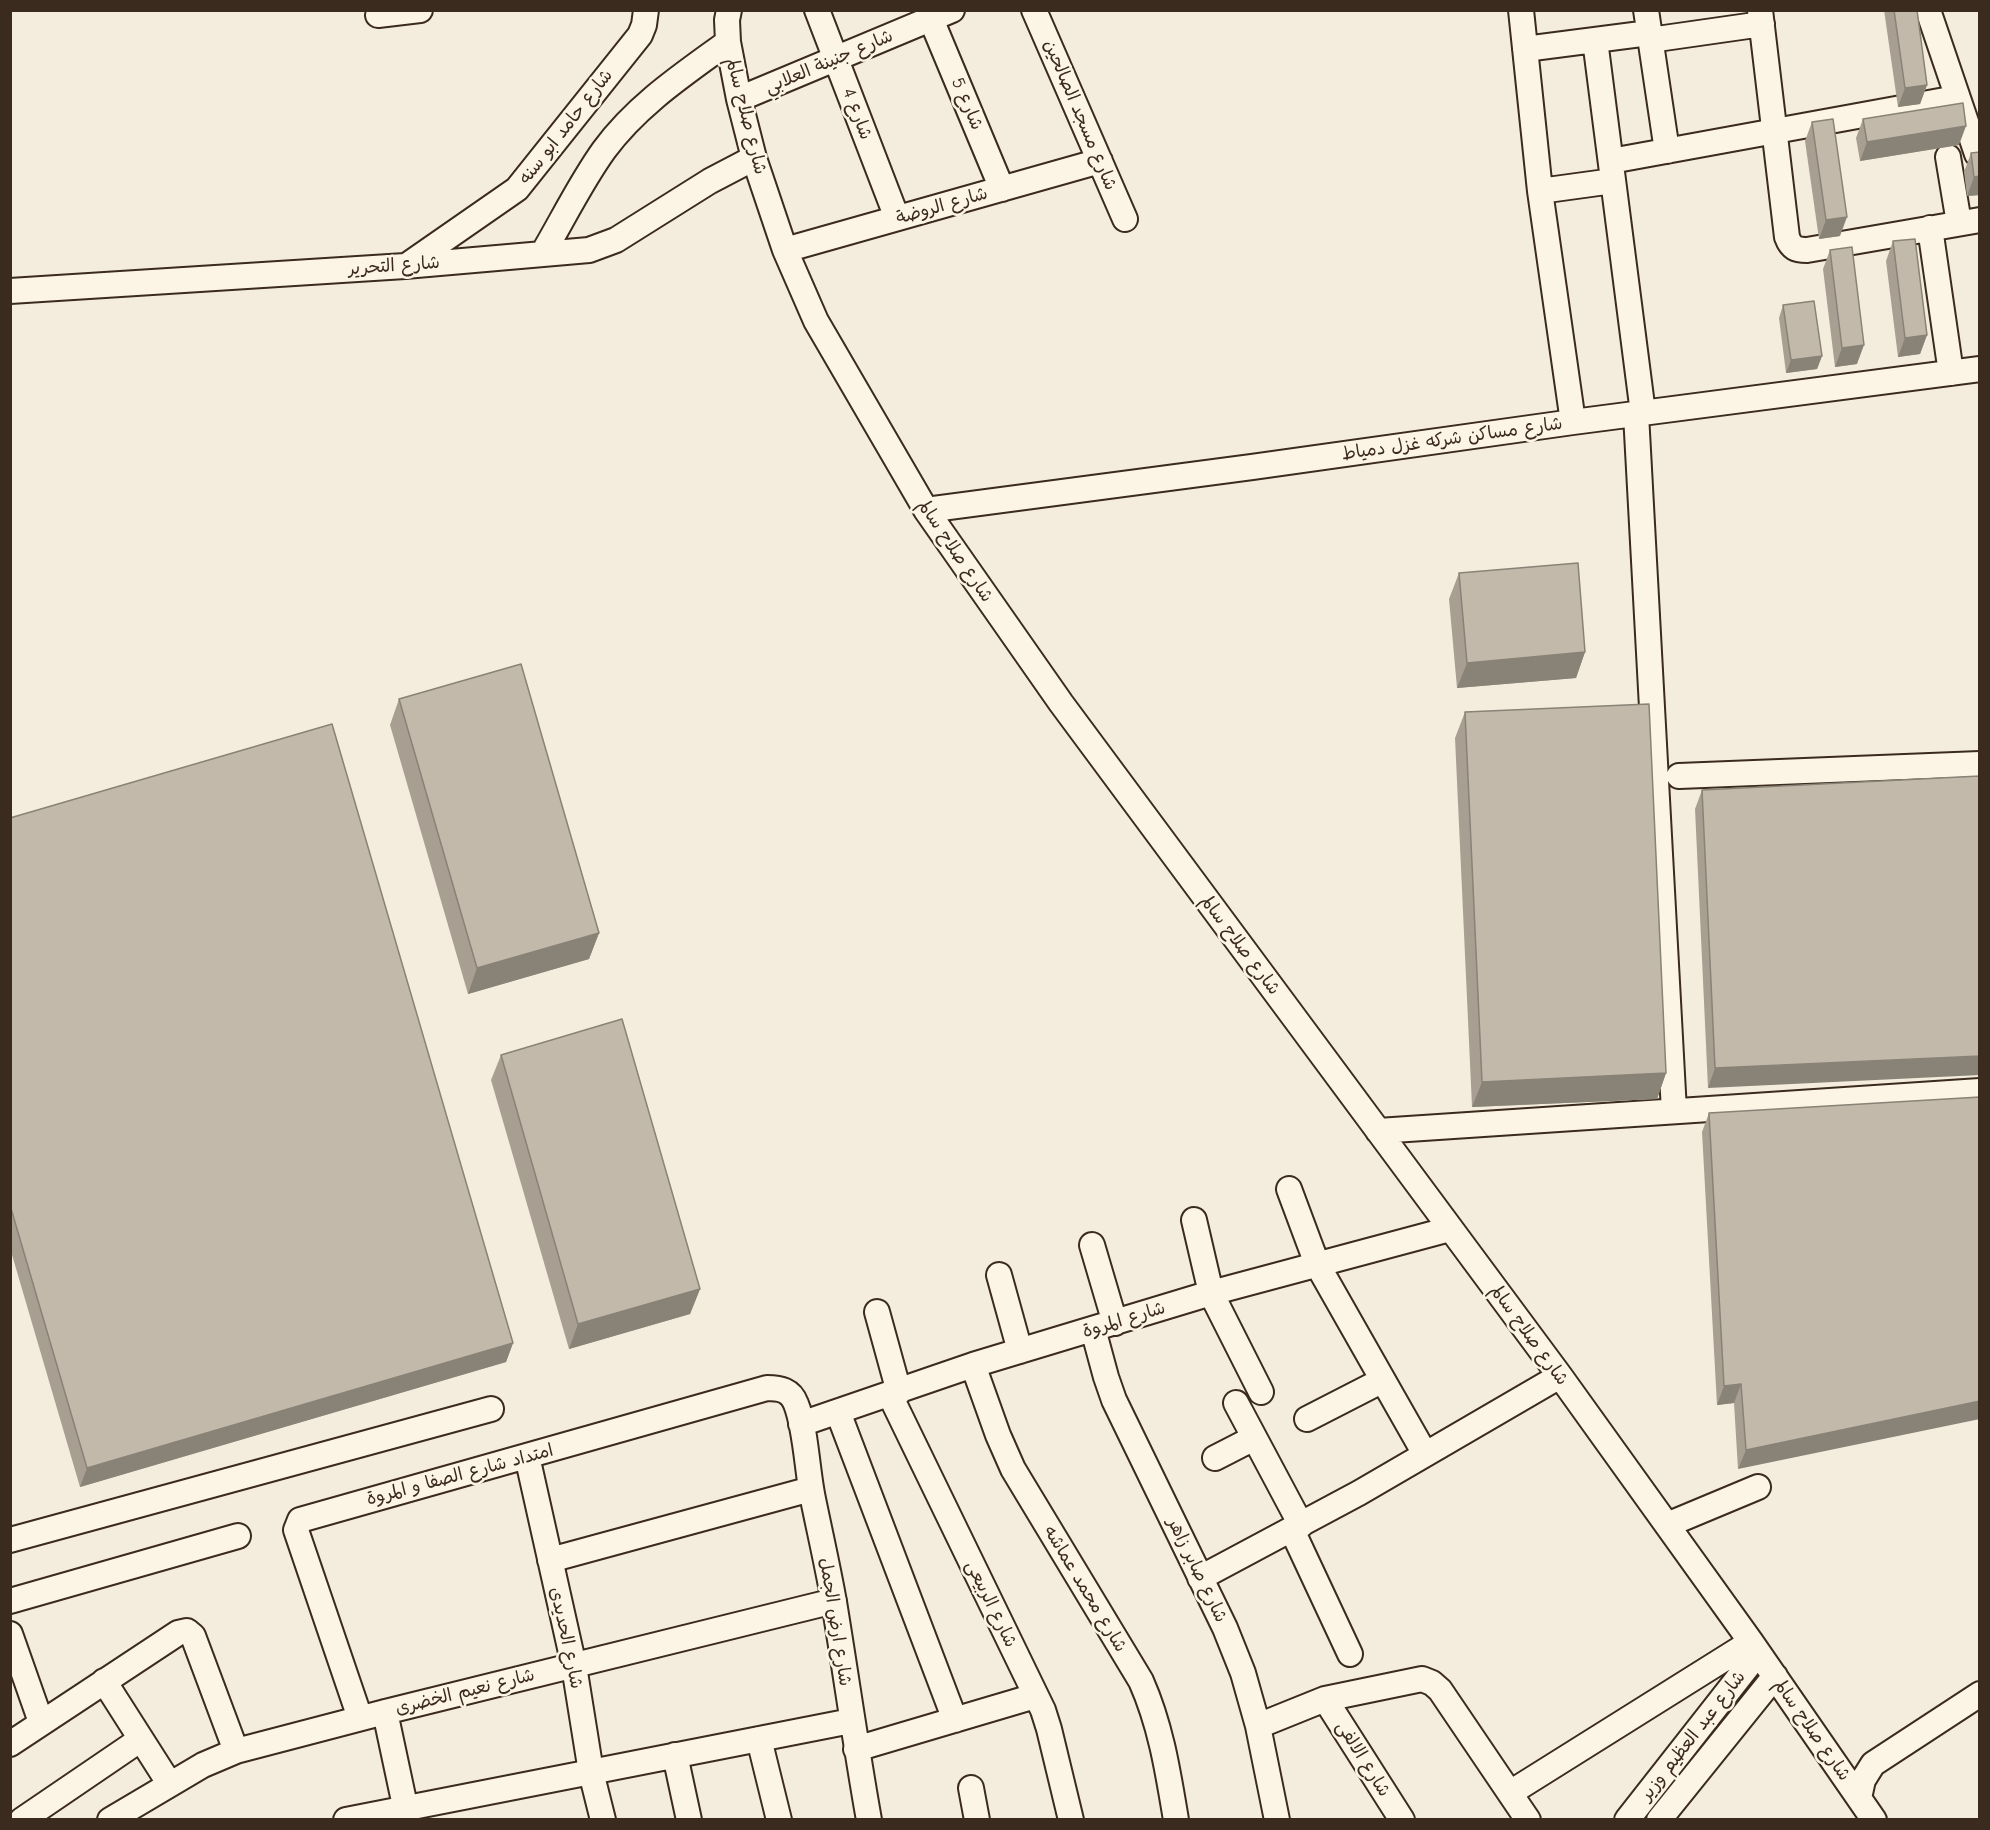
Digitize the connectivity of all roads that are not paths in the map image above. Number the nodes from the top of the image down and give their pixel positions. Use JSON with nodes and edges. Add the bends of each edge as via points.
{"nodes":[{"id":1,"x":420,"y":10,"type":"edge"},
{"id":2,"x":646,"y":10,"type":"edge"},
{"id":3,"x":729,"y":10,"type":"edge"},
{"id":4,"x":817,"y":10,"type":"edge"},
{"id":5,"x":1034,"y":10,"type":"edge"},
{"id":6,"x":1521,"y":10,"type":"edge"},
{"id":7,"x":1928,"y":10,"type":"edge"},
{"id":8,"x":378,"y":15,"type":"dead end"},
{"id":9,"x":942,"y":15,"type":"edge"},
{"id":10,"x":1761,"y":17,"type":"edge"},
{"id":11,"x":1648,"y":28,"type":"edge"},
{"id":12,"x":1595,"y":40,"type":"junction"},
{"id":13,"x":728,"y":42,"type":"junction"},
{"id":14,"x":1525,"y":49,"type":"junction"},
{"id":15,"x":836,"y":59,"type":"junction"},
{"id":16,"x":1956,"y":98,"type":"junction"},
{"id":17,"x":740,"y":99,"type":"junction"},
{"id":18,"x":1774,"y":131,"type":"junction"},
{"id":19,"x":1667,"y":151,"type":"junction"},
{"id":20,"x":1978,"y":154,"type":"edge"},
{"id":21,"x":754,"y":158,"type":"junction"},
{"id":22,"x":1100,"y":161,"type":"junction"},
{"id":23,"x":1612,"y":171,"type":"junction"},
{"id":24,"x":1002,"y":189,"type":"junction"},
{"id":25,"x":1540,"y":191,"type":"junction"},
{"id":26,"x":897,"y":218,"type":"junction"},
{"id":27,"x":1125,"y":219,"type":"dead end"},
{"id":28,"x":1970,"y":222,"type":"edge"},
{"id":29,"x":1930,"y":228,"type":"junction"},
{"id":30,"x":785,"y":250,"type":"junction"},
{"id":31,"x":543,"y":253,"type":"junction"},
{"id":32,"x":405,"y":266,"type":"junction"},
{"id":33,"x":10,"y":291,"type":"edge"},
{"id":34,"x":1980,"y":369,"type":"edge"},
{"id":35,"x":1951,"y":373,"type":"junction"},
{"id":36,"x":1640,"y":413,"type":"junction"},
{"id":37,"x":1573,"y":422,"type":"junction"},
{"id":38,"x":926,"y":510,"type":"junction"},
{"id":39,"x":1980,"y":764,"type":"edge"},
{"id":40,"x":1679,"y":776,"type":"dead end"},
{"id":41,"x":1980,"y":1091,"type":"edge"},
{"id":42,"x":1674,"y":1111,"type":"junction"},
{"id":43,"x":1378,"y":1131,"type":"junction"},
{"id":44,"x":1289,"y":1189,"type":"dead end"},
{"id":45,"x":1194,"y":1220,"type":"dead end"},
{"id":46,"x":1450,"y":1229,"type":"junction"},
{"id":47,"x":1092,"y":1245,"type":"dead end"},
{"id":48,"x":1317,"y":1264,"type":"junction"},
{"id":49,"x":999,"y":1275,"type":"dead end"},
{"id":50,"x":1211,"y":1293,"type":"junction"},
{"id":51,"x":877,"y":1312,"type":"dead end"},
{"id":52,"x":1104,"y":1326,"type":"junction"},
{"id":53,"x":1020,"y":1351,"type":"junction"},
{"id":54,"x":973,"y":1365,"type":"junction"},
{"id":55,"x":1560,"y":1376,"type":"junction"},
{"id":56,"x":1383,"y":1380,"type":"junction"},
{"id":57,"x":1261,"y":1392,"type":"dead end"},
{"id":58,"x":895,"y":1393,"type":"junction"},
{"id":59,"x":1236,"y":1402,"type":"dead end"},
{"id":60,"x":491,"y":1409,"type":"dead end"},
{"id":61,"x":838,"y":1412,"type":"junction"},
{"id":62,"x":1307,"y":1419,"type":"dead end"},
{"id":63,"x":801,"y":1424,"type":"junction"},
{"id":64,"x":1254,"y":1438,"type":"junction"},
{"id":65,"x":1425,"y":1454,"type":"junction"},
{"id":66,"x":527,"y":1456,"type":"junction"},
{"id":67,"x":1215,"y":1458,"type":"dead end"},
{"id":68,"x":1758,"y":1486,"type":"dead end"},
{"id":69,"x":811,"y":1489,"type":"junction"},
{"id":70,"x":1667,"y":1525,"type":"junction"},
{"id":71,"x":1297,"y":1528,"type":"junction"},
{"id":72,"x":238,"y":1536,"type":"dead end"},
{"id":73,"x":10,"y":1540,"type":"edge"},
{"id":74,"x":550,"y":1560,"type":"junction"},
{"id":75,"x":1200,"y":1578,"type":"junction"},
{"id":76,"x":10,"y":1601,"type":"edge"},
{"id":77,"x":834,"y":1601,"type":"junction"},
{"id":78,"x":10,"y":1634,"type":"edge"},
{"id":79,"x":1755,"y":1647,"type":"junction"},
{"id":80,"x":1350,"y":1654,"type":"dead end"},
{"id":81,"x":574,"y":1666,"type":"junction"},
{"id":82,"x":1775,"y":1676,"type":"junction"},
{"id":83,"x":104,"y":1681,"type":"junction"},
{"id":84,"x":1980,"y":1694,"type":"edge"},
{"id":85,"x":1035,"y":1696,"type":"junction"},
{"id":86,"x":1325,"y":1699,"type":"junction"},
{"id":87,"x":385,"y":1712,"type":"junction"},
{"id":88,"x":360,"y":1718,"type":"junction"},
{"id":89,"x":955,"y":1720,"type":"junction"},
{"id":90,"x":851,"y":1721,"type":"junction"},
{"id":91,"x":41,"y":1722,"type":"junction"},
{"id":92,"x":1258,"y":1726,"type":"junction"},
{"id":93,"x":141,"y":1739,"type":"junction"},
{"id":94,"x":759,"y":1739,"type":"junction"},
{"id":95,"x":10,"y":1744,"type":"edge"},
{"id":96,"x":856,"y":1749,"type":"junction"},
{"id":97,"x":236,"y":1751,"type":"junction"},
{"id":98,"x":1888,"y":1752,"type":"junction"},
{"id":99,"x":675,"y":1755,"type":"junction"},
{"id":100,"x":1830,"y":1756,"type":"junction"},
{"id":101,"x":591,"y":1772,"type":"junction"},
{"id":102,"x":169,"y":1783,"type":"junction"},
{"id":103,"x":971,"y":1788,"type":"dead end"},
{"id":104,"x":1510,"y":1793,"type":"junction"},
{"id":105,"x":1859,"y":1798,"type":"junction"},
{"id":106,"x":407,"y":1814,"type":"edge"},
{"id":107,"x":22,"y":1820,"type":"edge"},
{"id":108,"x":110,"y":1820,"type":"edge"},
{"id":109,"x":346,"y":1820,"type":"edge"},
{"id":110,"x":603,"y":1820,"type":"edge"},
{"id":111,"x":688,"y":1820,"type":"edge"},
{"id":112,"x":779,"y":1820,"type":"edge"},
{"id":113,"x":869,"y":1820,"type":"edge"},
{"id":114,"x":977,"y":1820,"type":"edge"},
{"id":115,"x":1071,"y":1820,"type":"edge"},
{"id":116,"x":1176,"y":1820,"type":"edge"},
{"id":117,"x":1277,"y":1820,"type":"edge"},
{"id":118,"x":1402,"y":1820,"type":"edge"},
{"id":119,"x":1528,"y":1820,"type":"edge"},
{"id":120,"x":1627,"y":1820,"type":"edge"},
{"id":121,"x":1659,"y":1820,"type":"edge"},
{"id":122,"x":1874,"y":1820,"type":"edge"}],
"edges":[{"from":1,"to":8,"type":"street"},
{"from":2,"to":32,"type":"street","name":"شارع حامد ابو سنه","via":[[640,35],[517,189]]},
{"from":3,"to":13,"type":"street","name":"شارع صلاح سالم"},
{"from":4,"to":15,"type":"street","name":"شارع 4"},
{"from":5,"to":22,"type":"street","name":"شارع مسجد الصالحين"},
{"from":6,"to":14,"type":"street"},
{"from":7,"to":16,"type":"street"},
{"from":9,"to":15,"type":"street","name":"شارع جنينة العلابي"},
{"from":9,"to":24,"type":"street","name":"شارع 5"},
{"from":10,"to":11,"type":"street"},
{"from":10,"to":18,"type":"street"},
{"from":11,"to":12,"type":"street"},
{"from":11,"to":19,"type":"street"},
{"from":12,"to":14,"type":"street"},
{"from":12,"to":23,"type":"street"},
{"from":13,"to":17,"type":"street","name":"شارع صلاح سالم"},
{"from":13,"to":31,"type":"street","via":[[634,116],[605,150]]},
{"from":14,"to":25,"type":"street"},
{"from":15,"to":17,"type":"street","name":"شارع جنينة العلابي"},
{"from":15,"to":26,"type":"street","name":"شارع 4"},
{"from":16,"to":18,"type":"street"},
{"from":16,"to":20,"type":"street"},
{"from":17,"to":21,"type":"street","name":"شارع صلاح سالم"},
{"from":18,"to":19,"type":"street"},
{"from":18,"to":29,"type":"street","via":[[1787,237],[1798,250]]},
{"from":19,"to":23,"type":"street"},
{"from":20,"to":28,"type":"street","via":[[1937,158]]},
{"from":21,"to":30,"type":"street","name":"شارع صلاح سالم"},
{"from":21,"to":31,"type":"street","name":"شارع التحرير","via":[[616,240],[589,249]]},
{"from":22,"to":24,"type":"street","name":"شارع الروضة"},
{"from":22,"to":27,"type":"street","name":"شارع مسجد الصالحين"},
{"from":23,"to":25,"type":"street"},
{"from":23,"to":36,"type":"street"},
{"from":24,"to":26,"type":"street","name":"شارع الروضة"},
{"from":25,"to":37,"type":"street"},
{"from":26,"to":30,"type":"street","name":"شارع الروضة"},
{"from":28,"to":29,"type":"street"},
{"from":29,"to":35,"type":"street"},
{"from":30,"to":38,"type":"street","name":"شارع صلاح سالم","via":[[816,321]]},
{"from":31,"to":32,"type":"street","name":"شارع التحرير"},
{"from":32,"to":33,"type":"street","name":"شارع التحرير"},
{"from":34,"to":35,"type":"street","name":"شارع مساكن شركه غزل دمياط"},
{"from":35,"to":36,"type":"street","name":"شارع مساكن شركه غزل دمياط"},
{"from":36,"to":37,"type":"street","name":"شارع مساكن شركه غزل دمياط"},
{"from":36,"to":42,"type":"street"},
{"from":37,"to":38,"type":"street","name":"شارع مساكن شركه غزل دمياط"},
{"from":38,"to":43,"type":"street","name":"شارع صلاح سالم","via":[[1061,703]]},
{"from":39,"to":40,"type":"street"},
{"from":41,"to":42,"type":"street"},
{"from":42,"to":43,"type":"street"},
{"from":43,"to":46,"type":"street","name":"شارع صلاح سالم"},
{"from":44,"to":48,"type":"street"},
{"from":45,"to":50,"type":"street"},
{"from":46,"to":48,"type":"street","name":"شارع المروة"},
{"from":46,"to":55,"type":"street","name":"شارع صلاح سالم"},
{"from":47,"to":52,"type":"street","name":"شارع صابر زاهر"},
{"from":48,"to":50,"type":"street","name":"شارع المروة"},
{"from":48,"to":56,"type":"street"},
{"from":49,"to":53,"type":"street"},
{"from":50,"to":52,"type":"street","name":"شارع المروة"},
{"from":50,"to":57,"type":"street"},
{"from":51,"to":58,"type":"street","name":"شارع الربيعى"},
{"from":52,"to":53,"type":"street","name":"شارع المروة"},
{"from":52,"to":75,"type":"street","name":"شارع صابر زاهر","via":[[1106,1377],[1114,1400]]},
{"from":53,"to":54,"type":"street","name":"شارع المروة"},
{"from":54,"to":58,"type":"street","name":"شارع المروة"},
{"from":54,"to":116,"type":"street","name":"شارع محمد عماشه","via":[[1013,1469],[1142,1682],[1162,1741]]},
{"from":55,"to":65,"type":"street"},
{"from":55,"to":70,"type":"street","name":"شارع صلاح سالم"},
{"from":56,"to":62,"type":"street"},
{"from":56,"to":65,"type":"street"},
{"from":58,"to":61,"type":"street","name":"شارع المروة"},
{"from":58,"to":85,"type":"street","name":"شارع الربيعى"},
{"from":59,"to":64,"type":"street"},
{"from":60,"to":73,"type":"street"},
{"from":61,"to":63,"type":"street","name":"شارع المروة"},
{"from":61,"to":89,"type":"street"},
{"from":63,"to":66,"type":"street","name":"امتداد شارع الصفا و المروة","via":[[790,1394],[780,1388],[766,1388]]},
{"from":63,"to":69,"type":"street","name":"شارع ارض الجمل"},
{"from":64,"to":67,"type":"street"},
{"from":64,"to":71,"type":"street"},
{"from":65,"to":71,"type":"street"},
{"from":66,"to":74,"type":"street","name":"شارع الحديدى"},
{"from":66,"to":88,"type":"street","name":"امتداد شارع الصفا و المروة","via":[[304,1517],[297,1524]]},
{"from":68,"to":70,"type":"street"},
{"from":69,"to":74,"type":"street"},
{"from":69,"to":77,"type":"street","name":"شارع ارض الجمل"},
{"from":70,"to":79,"type":"street","name":"شارع صلاح سالم"},
{"from":71,"to":75,"type":"street"},
{"from":71,"to":80,"type":"street"},
{"from":72,"to":76,"type":"street"},
{"from":74,"to":81,"type":"street","name":"شارع الحديدى"},
{"from":75,"to":92,"type":"street","name":"شارع صابر زاهر","via":[[1244,1673]]},
{"from":77,"to":81,"type":"street","name":"شارع نعيم الخضرى"},
{"from":77,"to":90,"type":"street","name":"شارع ارض الجمل"},
{"from":78,"to":91,"type":"street"},
{"from":79,"to":82,"type":"street","name":"شارع صلاح سالم"},
{"from":79,"to":104,"type":"street"},
{"from":79,"to":120,"type":"street","name":"شارع عبد العظيم وزير"},
{"from":81,"to":87,"type":"street","name":"شارع نعيم الخضرى"},
{"from":81,"to":101,"type":"street","name":"شارع الحديدى"},
{"from":82,"to":100,"type":"street","name":"شارع صلاح سالم"},
{"from":82,"to":121,"type":"street","name":"شارع عبد العظيم وزير"},
{"from":83,"to":91,"type":"street"},
{"from":83,"to":93,"type":"street"},
{"from":83,"to":97,"type":"street","via":[[182,1631],[190,1632]]},
{"from":84,"to":98,"type":"street"},
{"from":85,"to":89,"type":"street"},
{"from":85,"to":115,"type":"street","name":"شارع الربيعى","via":[[1049,1729]]},
{"from":86,"to":92,"type":"street"},
{"from":86,"to":104,"type":"street","via":[[1412,1680],[1432,1683]]},
{"from":86,"to":118,"type":"street","name":"شارع الالفى"},
{"from":87,"to":88,"type":"street","name":"شارع نعيم الخضرى"},
{"from":87,"to":106,"type":"street"},
{"from":88,"to":97,"type":"street","name":"شارع نعيم الخضرى"},
{"from":89,"to":96,"type":"street"},
{"from":90,"to":94,"type":"street"},
{"from":90,"to":96,"type":"street","name":"شارع ارض الجمل"},
{"from":91,"to":95,"type":"street"},
{"from":92,"to":117,"type":"street","name":"شارع صابر زاهر"},
{"from":93,"to":102,"type":"street"},
{"from":93,"to":107,"type":"street"},
{"from":94,"to":99,"type":"street"},
{"from":94,"to":112,"type":"street"},
{"from":96,"to":113,"type":"street","name":"شارع ارض الجمل"},
{"from":97,"to":102,"type":"street","name":"شارع نعيم الخضرى"},
{"from":98,"to":100,"type":"street","via":[[1869,1758]]},
{"from":98,"to":105,"type":"street","via":[[1873,1764],[1863,1780]]},
{"from":99,"to":101,"type":"street"},
{"from":99,"to":111,"type":"street"},
{"from":100,"to":105,"type":"street","name":"شارع صلاح سالم"},
{"from":101,"to":106,"type":"street"},
{"from":101,"to":110,"type":"street","name":"شارع الحديدى"},
{"from":102,"to":108,"type":"street","name":"شارع نعيم الخضرى"},
{"from":103,"to":114,"type":"street"},
{"from":104,"to":119,"type":"street"},
{"from":105,"to":122,"type":"street","name":"شارع صلاح سالم"},
{"from":106,"to":109,"type":"street"}]}
